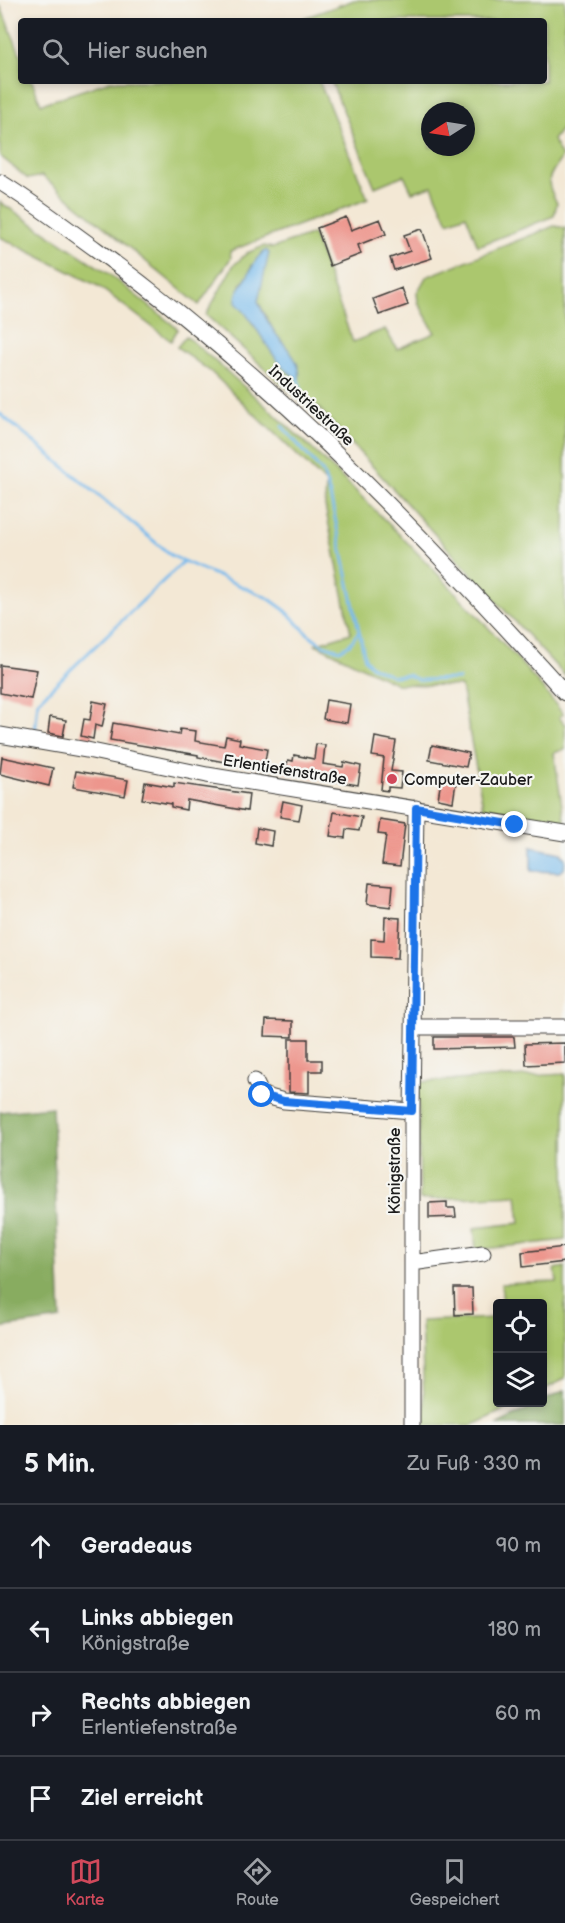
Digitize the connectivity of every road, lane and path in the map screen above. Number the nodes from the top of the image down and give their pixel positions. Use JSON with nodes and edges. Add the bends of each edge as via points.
{"nodes":[{"id":1,"x":2,"y":182,"type":"edge"},
{"id":2,"x":565,"y":693,"type":"edge"},
{"id":3,"x":0,"y":735,"type":"edge"},
{"id":4,"x":416,"y":808,"type":"junction"},
{"id":5,"x":565,"y":833,"type":"edge"},
{"id":6,"x":565,"y":1027,"type":"edge"},
{"id":7,"x":414,"y":1028,"type":"junction"},
{"id":8,"x":255,"y":1081,"type":"dead end"},
{"id":9,"x":412,"y":1111,"type":"junction"},
{"id":10,"x":483,"y":1254,"type":"dead end"},
{"id":11,"x":412,"y":1263,"type":"junction"},
{"id":12,"x":412,"y":1425,"type":"edge"}],
"edges":[{"from":1,"to":2,"type":"street","name":"Industriestraße","via":[[150,289],[264,383],[401,515]]},
{"from":3,"to":4,"type":"street","name":"Erlentiefenstraße","via":[[207,775]]},
{"from":4,"to":5,"type":"street","name":"Erlentiefenstraße","via":[[514,831]]},
{"from":4,"to":7,"type":"street","name":"Königstraße"},
{"from":6,"to":7,"type":"street"},
{"from":7,"to":9,"type":"street","name":"Königstraße"},
{"from":8,"to":9,"type":"street","via":[[262,1095],[284,1101]]},
{"from":9,"to":11,"type":"street","name":"Königstraße"},
{"from":10,"to":11,"type":"street"},
{"from":11,"to":12,"type":"street","name":"Königstraße"}]}
